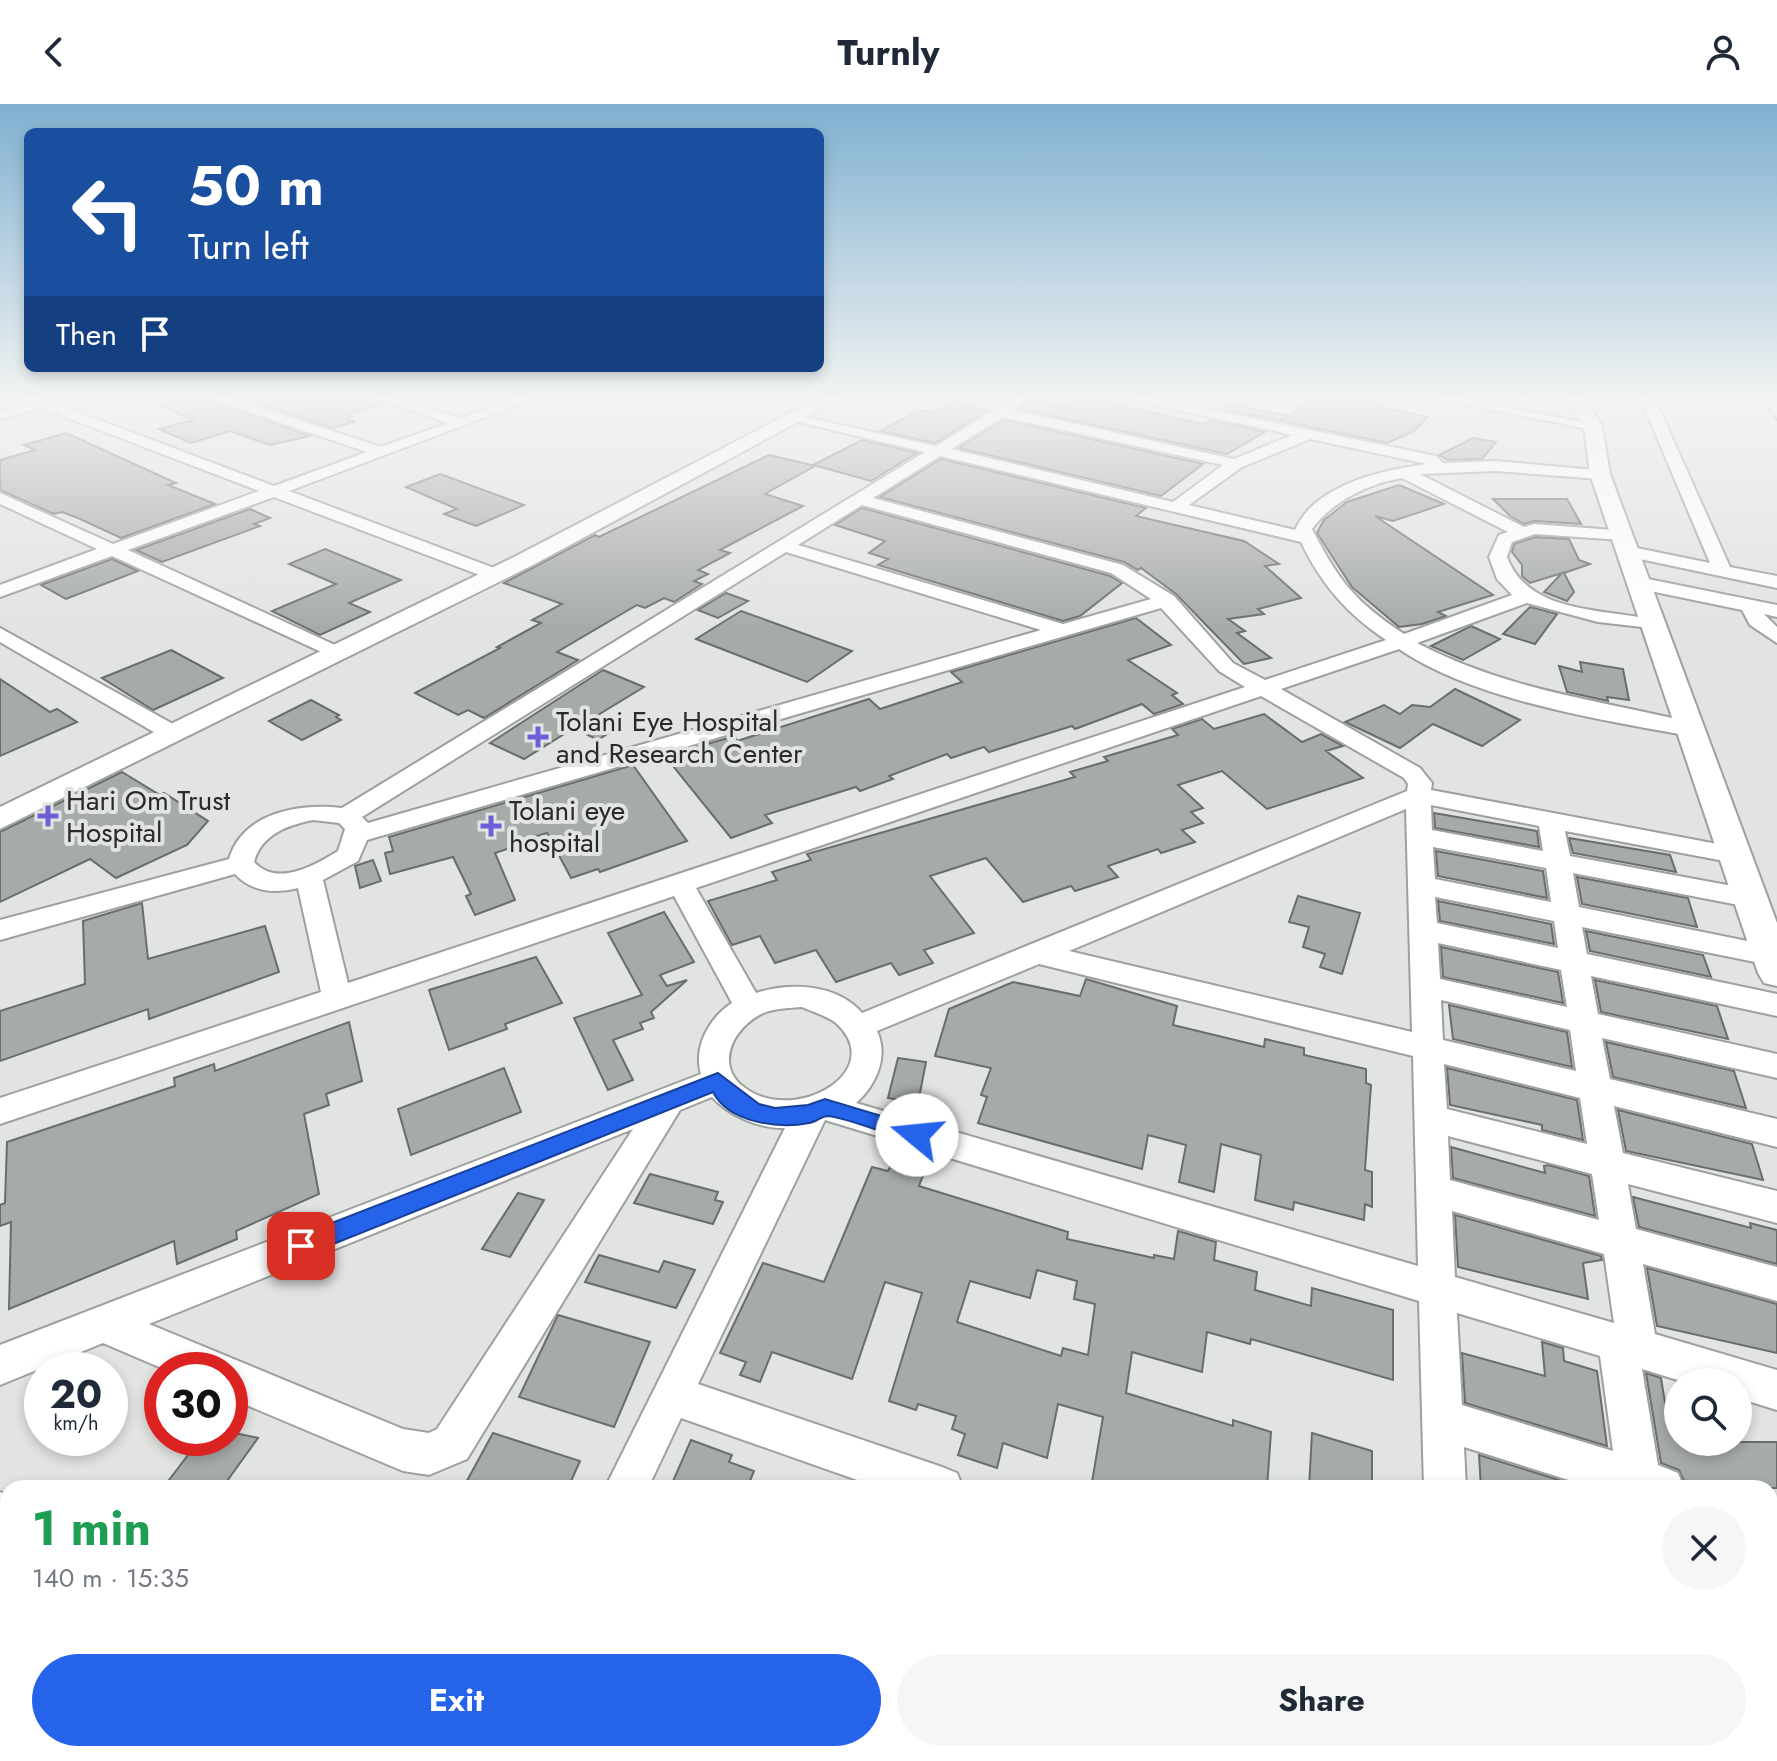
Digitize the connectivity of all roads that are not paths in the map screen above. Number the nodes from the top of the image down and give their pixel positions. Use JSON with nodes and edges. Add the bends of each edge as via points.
{"nodes":[{"id":1,"x":230,"y":474,"type":"edge"},
{"id":2,"x":320,"y":474,"type":"edge"},
{"id":3,"x":684,"y":474,"type":"edge"},
{"id":4,"x":900,"y":474,"type":"edge"},
{"id":5,"x":1038,"y":474,"type":"edge"},
{"id":6,"x":1219,"y":474,"type":"edge"},
{"id":7,"x":1397,"y":474,"type":"edge"},
{"id":8,"x":1408,"y":474,"type":"edge"},
{"id":9,"x":1600,"y":474,"type":"edge"},
{"id":10,"x":1681,"y":474,"type":"edge"},
{"id":11,"x":274,"y":491,"type":"junction"},
{"id":12,"x":0,"y":498,"type":"edge"},
{"id":13,"x":860,"y":499,"type":"junction"},
{"id":14,"x":1177,"y":507,"type":"junction"},
{"id":15,"x":1523,"y":533,"type":"junction"},
{"id":16,"x":1306,"y":538,"type":"junction"},
{"id":17,"x":1624,"y":543,"type":"junction"},
{"id":18,"x":784,"y":546,"type":"junction"},
{"id":19,"x":113,"y":550,"type":"junction"},
{"id":20,"x":1723,"y":571,"type":"junction"},
{"id":21,"x":492,"y":574,"type":"junction"},
{"id":22,"x":1777,"y":582,"type":"edge"},
{"id":23,"x":1638,"y":583,"type":"junction"},
{"id":24,"x":0,"y":591,"type":"edge"},
{"id":25,"x":1530,"y":595,"type":"junction"},
{"id":26,"x":1167,"y":600,"type":"junction"},
{"id":27,"x":1750,"y":605,"type":"junction"},
{"id":28,"x":1777,"y":611,"type":"edge"},
{"id":29,"x":1653,"y":625,"type":"junction"},
{"id":30,"x":1062,"y":630,"type":"junction"},
{"id":31,"x":0,"y":634,"type":"edge"},
{"id":32,"x":1777,"y":637,"type":"edge"},
{"id":33,"x":1401,"y":642,"type":"junction"},
{"id":34,"x":328,"y":649,"type":"junction"},
{"id":35,"x":1261,"y":689,"type":"junction"},
{"id":36,"x":165,"y":729,"type":"junction"},
{"id":37,"x":1690,"y":729,"type":"junction"},
{"id":38,"x":1418,"y":795,"type":"junction"},
{"id":39,"x":0,"y":808,"type":"edge"},
{"id":40,"x":0,"y":819,"type":"edge"},
{"id":41,"x":1551,"y":820,"type":"junction"},
{"id":42,"x":353,"y":825,"type":"junction"},
{"id":43,"x":1419,"y":836,"type":"junction"},
{"id":44,"x":1735,"y":855,"type":"junction"},
{"id":45,"x":1558,"y":862,"type":"junction"},
{"id":46,"x":240,"y":864,"type":"junction"},
{"id":47,"x":309,"y":877,"type":"junction"},
{"id":48,"x":680,"y":883,"type":"junction"},
{"id":49,"x":1421,"y":885,"type":"junction"},
{"id":50,"x":1749,"y":898,"type":"junction"},
{"id":51,"x":1567,"y":914,"type":"junction"},
{"id":52,"x":0,"y":930,"type":"edge"},
{"id":53,"x":1423,"y":930,"type":"junction"},
{"id":54,"x":1037,"y":953,"type":"junction"},
{"id":55,"x":1575,"y":962,"type":"junction"},
{"id":56,"x":1774,"y":964,"type":"edge"},
{"id":57,"x":1425,"y":986,"type":"junction"},
{"id":58,"x":337,"y":998,"type":"junction"},
{"id":59,"x":1777,"y":1005,"type":"edge"},
{"id":60,"x":749,"y":1007,"type":"junction"},
{"id":61,"x":1585,"y":1023,"type":"junction"},
{"id":62,"x":860,"y":1026,"type":"junction"},
{"id":63,"x":1428,"y":1049,"type":"junction"},
{"id":64,"x":1777,"y":1066,"type":"edge"},
{"id":65,"x":718,"y":1081,"type":"junction"},
{"id":66,"x":1595,"y":1090,"type":"junction"},
{"id":67,"x":669,"y":1100,"type":"junction"},
{"id":68,"x":0,"y":1111,"type":"edge"},
{"id":69,"x":817,"y":1111,"type":"junction"},
{"id":70,"x":1430,"y":1118,"type":"junction"},
{"id":71,"x":1777,"y":1133,"type":"edge"},
{"id":72,"x":1607,"y":1163,"type":"junction"},
{"id":73,"x":1433,"y":1191,"type":"junction"},
{"id":74,"x":1777,"y":1207,"type":"edge"},
{"id":75,"x":1620,"y":1242,"type":"junction"},
{"id":76,"x":1777,"y":1284,"type":"edge"},
{"id":77,"x":1438,"y":1292,"type":"junction"},
{"id":78,"x":103,"y":1324,"type":"junction"},
{"id":79,"x":1628,"y":1347,"type":"junction"},
{"id":80,"x":169,"y":1352,"type":"edge"},
{"id":81,"x":0,"y":1365,"type":"edge"},
{"id":82,"x":248,"y":1385,"type":"edge"},
{"id":83,"x":1777,"y":1390,"type":"edge"},
{"id":84,"x":672,"y":1395,"type":"junction"},
{"id":85,"x":1443,"y":1420,"type":"junction"},
{"id":86,"x":630,"y":1480,"type":"edge"},
{"id":87,"x":919,"y":1480,"type":"edge"},
{"id":88,"x":1445,"y":1480,"type":"edge"},
{"id":89,"x":1631,"y":1480,"type":"edge"},
{"id":90,"x":1646,"y":1480,"type":"edge"}],
"edges":[{"from":1,"to":11,"type":"street"},
{"from":2,"to":11,"type":"street"},
{"from":3,"to":21,"type":"main road"},
{"from":4,"to":13,"type":"street"},
{"from":5,"to":14,"type":"street"},
{"from":6,"to":14,"type":"street"},
{"from":7,"to":16,"type":"street","via":[[1374,478],[1325,503],[1303,529]]},
{"from":8,"to":15,"type":"street"},
{"from":9,"to":17,"type":"main road"},
{"from":10,"to":20,"type":"street"},
{"from":11,"to":19,"type":"street"},
{"from":11,"to":21,"type":"street"},
{"from":12,"to":19,"type":"street"},
{"from":13,"to":18,"type":"street"},
{"from":13,"to":26,"type":"street","via":[[1117,569],[1144,580]]},
{"from":14,"to":16,"type":"street"},
{"from":15,"to":17,"type":"street","via":[[1534,529]]},
{"from":15,"to":25,"type":"street","via":[[1505,539],[1498,557],[1508,582]]},
{"from":16,"to":33,"type":"street","via":[[1337,591]]},
{"from":17,"to":20,"type":"street"},
{"from":17,"to":23,"type":"main road"},
{"from":18,"to":30,"type":"street"},
{"from":18,"to":42,"type":"street"},
{"from":19,"to":24,"type":"street"},
{"from":19,"to":34,"type":"street"},
{"from":20,"to":22,"type":"street"},
{"from":21,"to":34,"type":"main road"},
{"from":21,"to":40,"type":"main road"},
{"from":23,"to":27,"type":"street"},
{"from":23,"to":29,"type":"main road"},
{"from":25,"to":29,"type":"street","via":[[1572,611]]},
{"from":25,"to":33,"type":"street"},
{"from":26,"to":30,"type":"street"},
{"from":26,"to":35,"type":"street","via":[[1204,648]]},
{"from":27,"to":28,"type":"street"},
{"from":27,"to":32,"type":"street","via":[[1757,621]]},
{"from":29,"to":37,"type":"main road"},
{"from":30,"to":42,"type":"street"},
{"from":31,"to":36,"type":"street"},
{"from":33,"to":35,"type":"street"},
{"from":33,"to":37,"type":"street","via":[[1443,665],[1536,694]]},
{"from":34,"to":36,"type":"main road"},
{"from":35,"to":38,"type":"street","via":[[1412,773],[1420,783]]},
{"from":35,"to":48,"type":"street"},
{"from":36,"to":39,"type":"main road"},
{"from":37,"to":44,"type":"main road"},
{"from":38,"to":41,"type":"street"},
{"from":38,"to":43,"type":"street"},
{"from":38,"to":54,"type":"street"},
{"from":41,"to":44,"type":"street"},
{"from":41,"to":45,"type":"street"},
{"from":42,"to":46,"type":"street","via":[[313,812],[272,824],[242,849]]},
{"from":42,"to":47,"type":"street","via":[[349,855]]},
{"from":43,"to":45,"type":"street"},
{"from":43,"to":49,"type":"street"},
{"from":44,"to":50,"type":"main road"},
{"from":45,"to":50,"type":"street"},
{"from":45,"to":51,"type":"street"},
{"from":46,"to":47,"type":"street","via":[[246,874],[263,881]]},
{"from":46,"to":52,"type":"street"},
{"from":47,"to":58,"type":"street"},
{"from":48,"to":58,"type":"street"},
{"from":48,"to":60,"type":"street"},
{"from":49,"to":51,"type":"street"},
{"from":49,"to":53,"type":"street"},
{"from":50,"to":56,"type":"main road"},
{"from":51,"to":55,"type":"street"},
{"from":51,"to":56,"type":"street"},
{"from":53,"to":55,"type":"street"},
{"from":53,"to":57,"type":"street"},
{"from":54,"to":62,"type":"street"},
{"from":54,"to":63,"type":"street"},
{"from":55,"to":59,"type":"street"},
{"from":55,"to":61,"type":"street"},
{"from":57,"to":61,"type":"street"},
{"from":57,"to":63,"type":"street"},
{"from":58,"to":68,"type":"street"},
{"from":60,"to":62,"type":"street","via":[[805,996],[833,1003]]},
{"from":60,"to":65,"type":"street","via":[[726,1026],[714,1046]]},
{"from":61,"to":64,"type":"street"},
{"from":61,"to":66,"type":"street"},
{"from":62,"to":69,"type":"street","via":[[868,1061],[859,1081],[836,1103]]},
{"from":63,"to":66,"type":"street"},
{"from":63,"to":70,"type":"street"},
{"from":65,"to":67,"type":"street"},
{"from":65,"to":69,"type":"street","via":[[723,1092],[753,1112],[775,1117]]},
{"from":66,"to":71,"type":"street"},
{"from":66,"to":72,"type":"street"},
{"from":67,"to":78,"type":"street"},
{"from":67,"to":82,"type":"street","via":[[452,1444],[429,1454],[403,1450]]},
{"from":69,"to":77,"type":"street"},
{"from":69,"to":84,"type":"street"},
{"from":70,"to":72,"type":"street"},
{"from":70,"to":73,"type":"street"},
{"from":72,"to":74,"type":"street"},
{"from":72,"to":75,"type":"street"},
{"from":73,"to":75,"type":"street"},
{"from":73,"to":77,"type":"street"},
{"from":75,"to":76,"type":"street"},
{"from":75,"to":79,"type":"street"},
{"from":77,"to":79,"type":"street"},
{"from":77,"to":85,"type":"street"},
{"from":78,"to":80,"type":"street"},
{"from":78,"to":81,"type":"street"},
{"from":79,"to":83,"type":"street"},
{"from":79,"to":90,"type":"street"},
{"from":84,"to":86,"type":"street"},
{"from":84,"to":87,"type":"street"},
{"from":85,"to":88,"type":"street"},
{"from":85,"to":89,"type":"street"}]}
